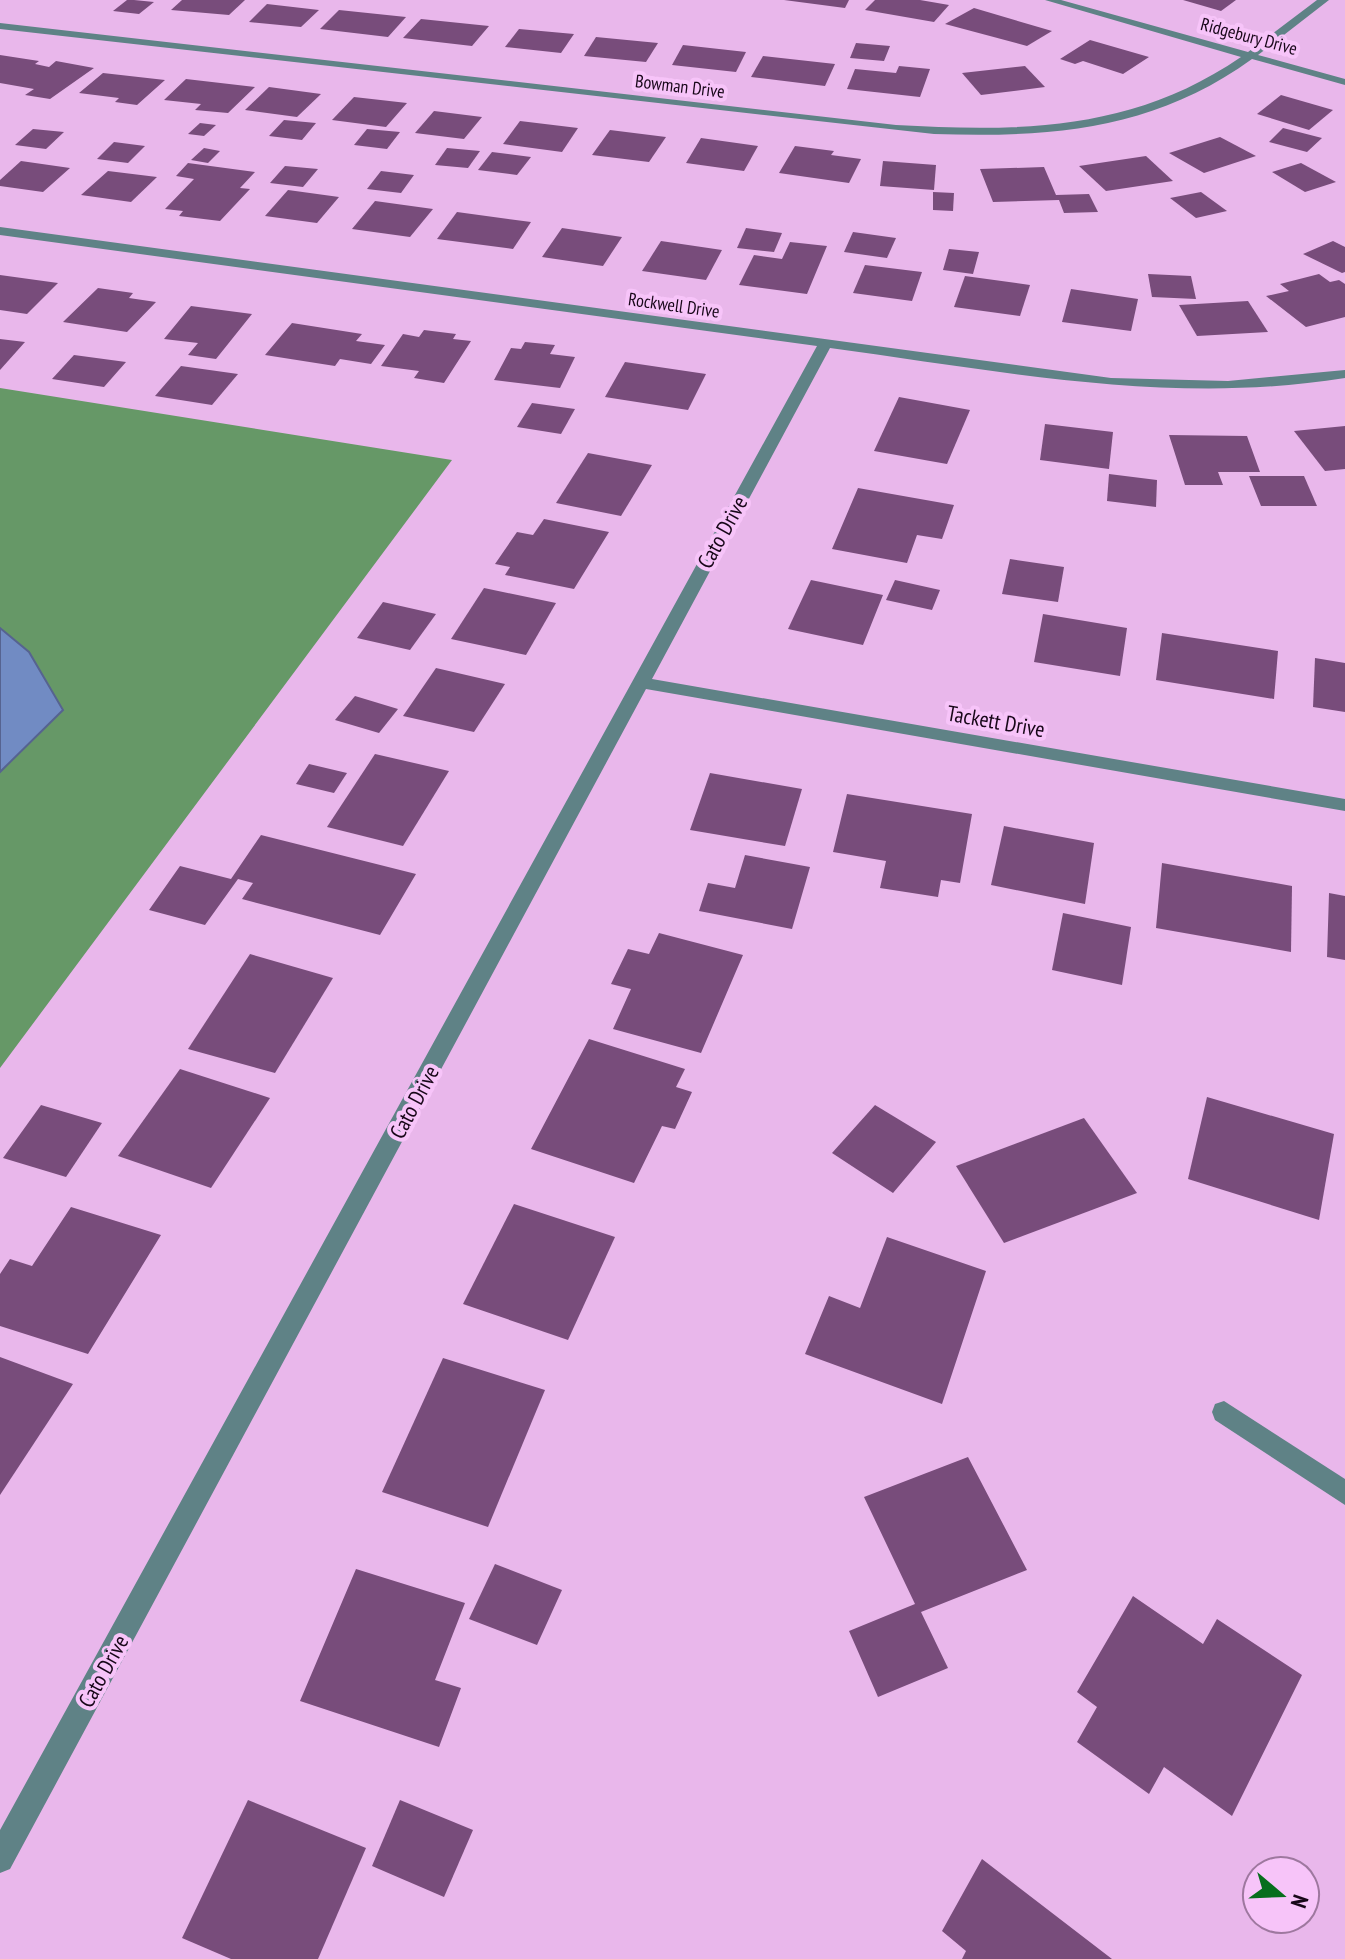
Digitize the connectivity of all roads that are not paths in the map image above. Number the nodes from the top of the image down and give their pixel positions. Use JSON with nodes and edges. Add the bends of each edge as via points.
{"nodes":[{"id":1,"x":1050,"y":0,"type":"edge"},
{"id":2,"x":1324,"y":0,"type":"edge"},
{"id":3,"x":0,"y":26,"type":"edge"},
{"id":4,"x":1248,"y":55,"type":"junction"},
{"id":5,"x":1345,"y":82,"type":"edge"},
{"id":6,"x":0,"y":231,"type":"edge"},
{"id":7,"x":826,"y":343,"type":"junction"},
{"id":8,"x":1345,"y":374,"type":"edge"},
{"id":9,"x":640,"y":682,"type":"junction"},
{"id":10,"x":1345,"y":805,"type":"edge"},
{"id":11,"x":1224,"y":1412,"type":"dead end"},
{"id":12,"x":1345,"y":1493,"type":"edge"},
{"id":13,"x":0,"y":1859,"type":"edge"}],
"edges":[{"from":1,"to":4,"type":"street","name":"Ridgebury Drive"},
{"from":2,"to":4,"type":"street","name":"Bowman Drive"},
{"from":3,"to":4,"type":"street","name":"Bowman Drive","via":[[951,132],[1048,129],[1130,115],[1194,91]]},
{"from":4,"to":5,"type":"street","name":"Ridgebury Drive"},
{"from":6,"to":7,"type":"street","name":"Rockwell Drive"},
{"from":7,"to":8,"type":"street","name":"Rockwell Drive","via":[[1156,385],[1268,384]]},
{"from":7,"to":9,"type":"street","name":"Cato Drive"},
{"from":9,"to":10,"type":"street","name":"Tackett Drive"},
{"from":9,"to":13,"type":"street","name":"Cato Drive"},
{"from":11,"to":12,"type":"street"}]}
